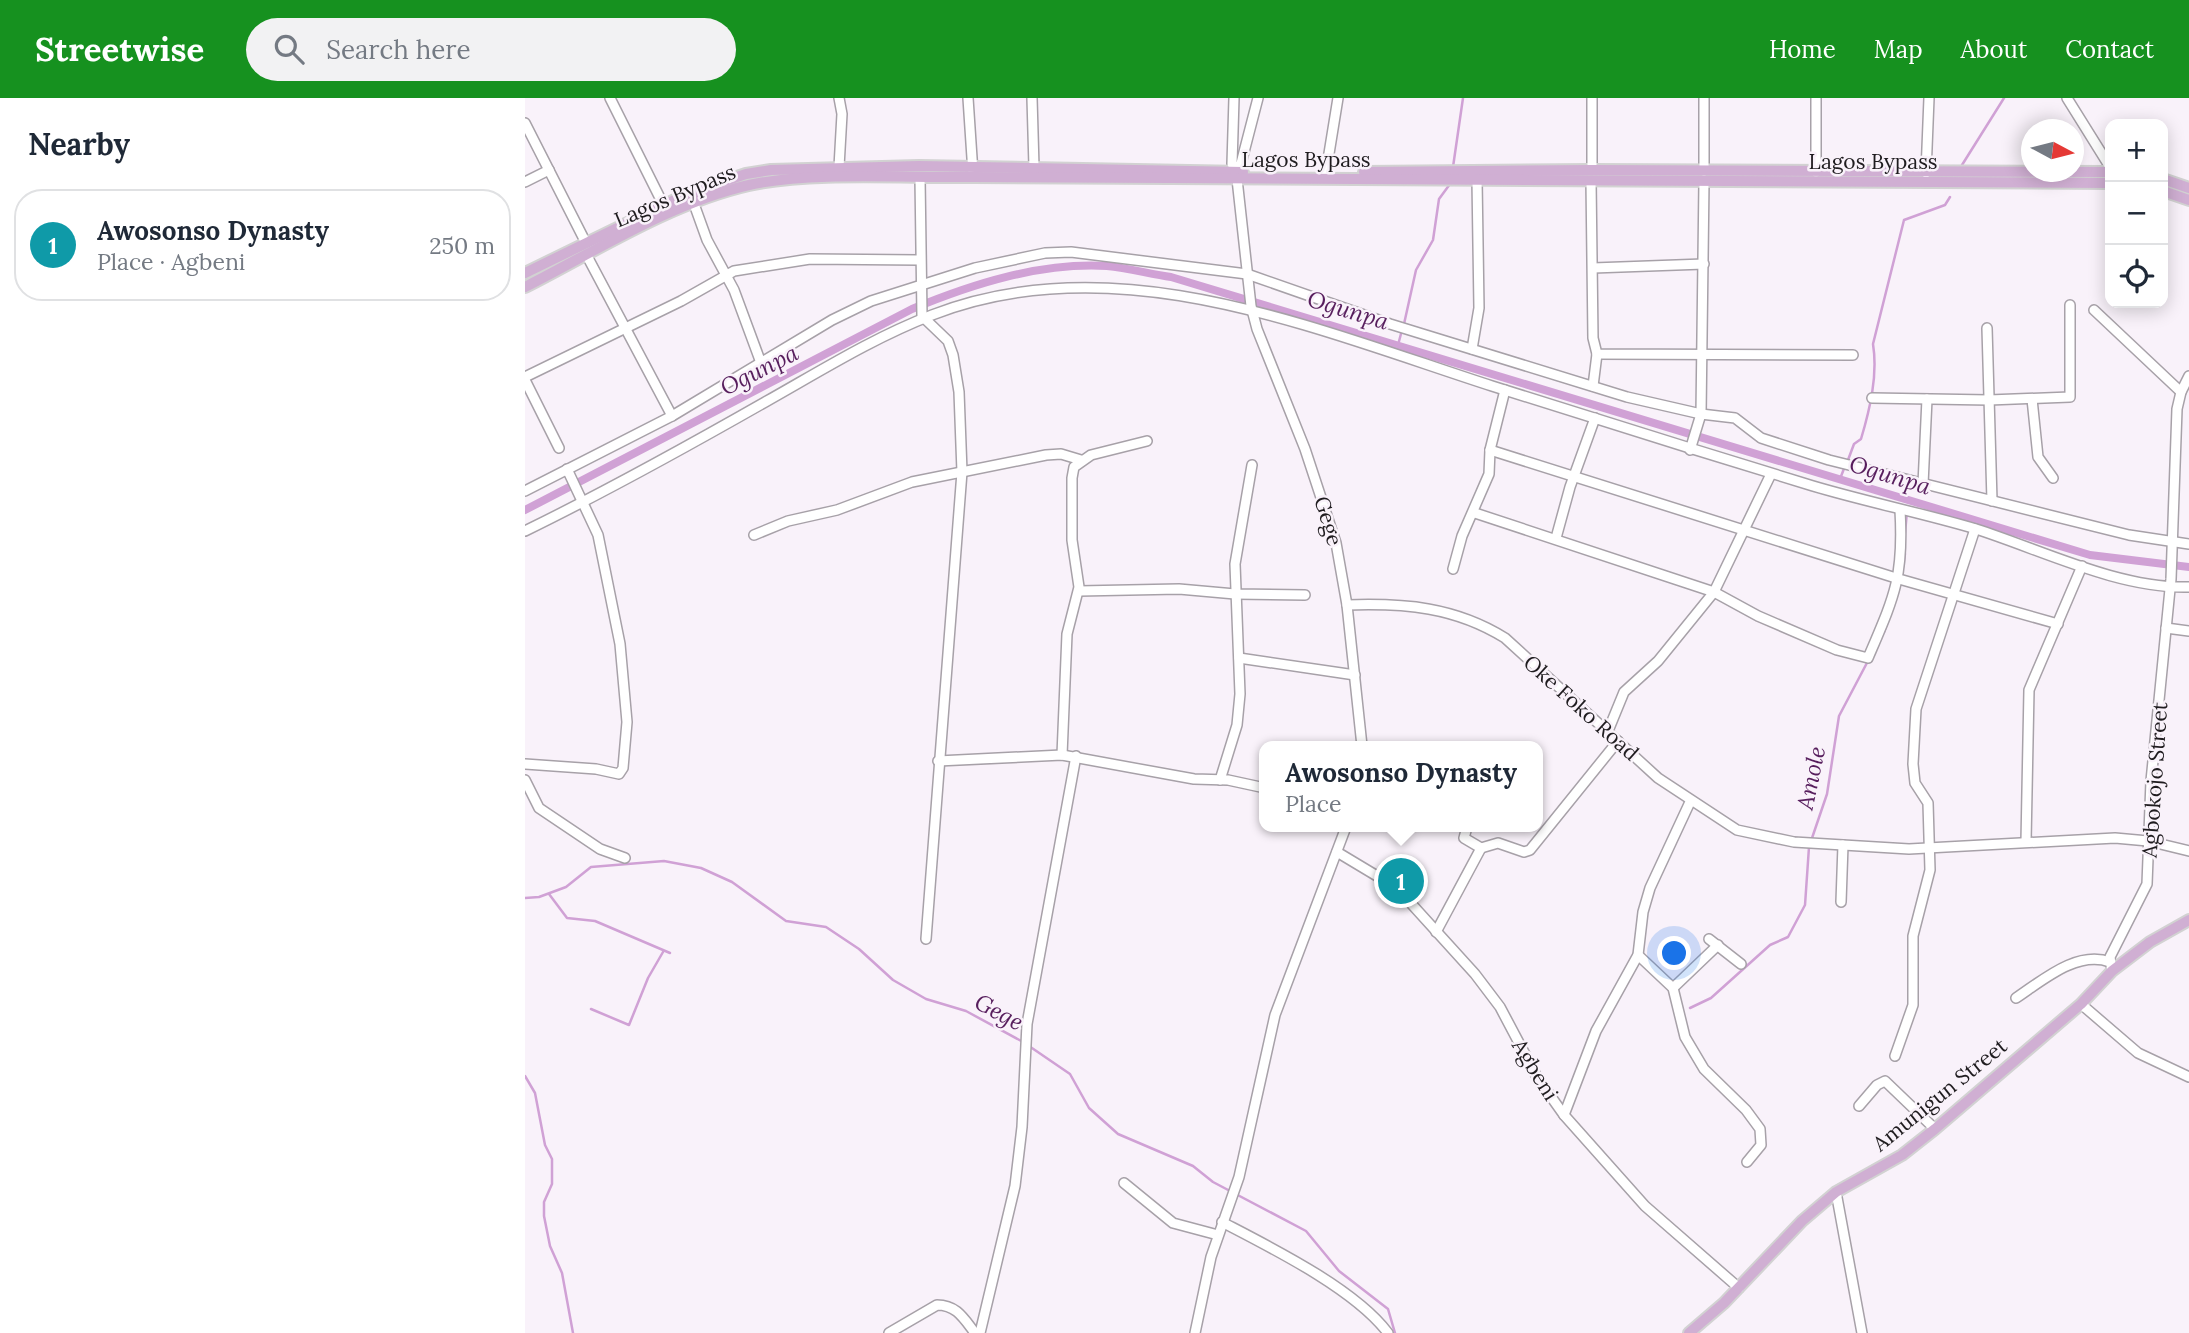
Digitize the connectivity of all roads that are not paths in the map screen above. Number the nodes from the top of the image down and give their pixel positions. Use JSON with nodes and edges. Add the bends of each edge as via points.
{"nodes":[{"id":1,"x":610,"y":98,"type":"edge"},
{"id":2,"x":839,"y":98,"type":"edge"},
{"id":3,"x":968,"y":98,"type":"edge"},
{"id":4,"x":1032,"y":98,"type":"edge"},
{"id":5,"x":1234,"y":98,"type":"edge"},
{"id":6,"x":1258,"y":98,"type":"edge"},
{"id":7,"x":1338,"y":98,"type":"edge"},
{"id":8,"x":1592,"y":98,"type":"edge"},
{"id":9,"x":1704,"y":98,"type":"edge"},
{"id":10,"x":1816,"y":98,"type":"edge"},
{"id":11,"x":1929,"y":98,"type":"edge"},
{"id":12,"x":2067,"y":98,"type":"edge"},
{"id":13,"x":525,"y":123,"type":"edge"},
{"id":14,"x":2105,"y":162,"type":"edge"},
{"id":15,"x":839,"y":167,"type":"junction"},
{"id":16,"x":1034,"y":167,"type":"junction"},
{"id":17,"x":549,"y":170,"type":"junction"},
{"id":18,"x":2105,"y":170,"type":"edge"},
{"id":19,"x":973,"y":171,"type":"junction"},
{"id":20,"x":1326,"y":172,"type":"junction"},
{"id":21,"x":1816,"y":172,"type":"junction"},
{"id":22,"x":1238,"y":173,"type":"junction"},
{"id":23,"x":1926,"y":173,"type":"junction"},
{"id":24,"x":1592,"y":175,"type":"junction"},
{"id":25,"x":1704,"y":176,"type":"junction"},
{"id":26,"x":920,"y":178,"type":"junction"},
{"id":27,"x":1477,"y":180,"type":"junction"},
{"id":28,"x":2168,"y":181,"type":"edge"},
{"id":29,"x":525,"y":182,"type":"edge"},
{"id":30,"x":2105,"y":183,"type":"edge"},
{"id":31,"x":2189,"y":188,"type":"edge"},
{"id":32,"x":2168,"y":193,"type":"edge"},
{"id":33,"x":2189,"y":201,"type":"edge"},
{"id":34,"x":663,"y":204,"type":"junction"},
{"id":35,"x":695,"y":204,"type":"junction"},
{"id":36,"x":586,"y":243,"type":"junction"},
{"id":37,"x":587,"y":256,"type":"junction"},
{"id":38,"x":919,"y":260,"type":"junction"},
{"id":39,"x":1704,"y":264,"type":"junction"},
{"id":40,"x":1593,"y":268,"type":"junction"},
{"id":41,"x":525,"y":273,"type":"edge"},
{"id":42,"x":726,"y":276,"type":"junction"},
{"id":43,"x":1247,"y":278,"type":"junction"},
{"id":44,"x":525,"y":287,"type":"edge"},
{"id":45,"x":921,"y":288,"type":"junction"},
{"id":46,"x":2070,"y":305,"type":"dead end"},
{"id":47,"x":1252,"y":309,"type":"junction"},
{"id":48,"x":2094,"y":310,"type":"dead end"},
{"id":49,"x":923,"y":317,"type":"junction"},
{"id":50,"x":625,"y":327,"type":"junction"},
{"id":51,"x":1987,"y":328,"type":"dead end"},
{"id":52,"x":1472,"y":349,"type":"junction"},
{"id":53,"x":1597,"y":354,"type":"junction"},
{"id":54,"x":1703,"y":354,"type":"junction"},
{"id":55,"x":1853,"y":355,"type":"dead end"},
{"id":56,"x":761,"y":363,"type":"junction"},
{"id":57,"x":2189,"y":376,"type":"edge"},
{"id":58,"x":525,"y":379,"type":"edge"},
{"id":59,"x":1593,"y":386,"type":"junction"},
{"id":60,"x":1505,"y":390,"type":"junction"},
{"id":61,"x":2181,"y":392,"type":"junction"},
{"id":62,"x":1872,"y":398,"type":"dead end"},
{"id":63,"x":1927,"y":399,"type":"junction"},
{"id":64,"x":1989,"y":400,"type":"junction"},
{"id":65,"x":2032,"y":400,"type":"junction"},
{"id":66,"x":672,"y":416,"type":"junction"},
{"id":67,"x":1700,"y":416,"type":"junction"},
{"id":68,"x":1595,"y":418,"type":"junction"},
{"id":69,"x":1147,"y":441,"type":"dead end"},
{"id":70,"x":1691,"y":447,"type":"junction"},
{"id":71,"x":559,"y":448,"type":"dead end"},
{"id":72,"x":1490,"y":450,"type":"junction"},
{"id":73,"x":1081,"y":460,"type":"junction"},
{"id":74,"x":1252,"y":465,"type":"dead end"},
{"id":75,"x":567,"y":470,"type":"junction"},
{"id":76,"x":962,"y":472,"type":"junction"},
{"id":77,"x":1771,"y":474,"type":"junction"},
{"id":78,"x":1575,"y":477,"type":"junction"},
{"id":79,"x":2053,"y":478,"type":"dead end"},
{"id":80,"x":1923,"y":484,"type":"junction"},
{"id":81,"x":525,"y":491,"type":"edge"},
{"id":82,"x":1992,"y":501,"type":"junction"},
{"id":83,"x":585,"y":502,"type":"junction"},
{"id":84,"x":1899,"y":510,"type":"junction"},
{"id":85,"x":1475,"y":513,"type":"junction"},
{"id":86,"x":1746,"y":528,"type":"junction"},
{"id":87,"x":1975,"y":529,"type":"junction"},
{"id":88,"x":525,"y":531,"type":"edge"},
{"id":89,"x":754,"y":535,"type":"dead end"},
{"id":90,"x":1556,"y":538,"type":"junction"},
{"id":91,"x":2172,"y":541,"type":"junction"},
{"id":92,"x":2189,"y":544,"type":"edge"},
{"id":93,"x":2082,"y":566,"type":"junction"},
{"id":94,"x":1453,"y":569,"type":"dead end"},
{"id":95,"x":1899,"y":579,"type":"junction"},
{"id":96,"x":2170,"y":583,"type":"junction"},
{"id":97,"x":2189,"y":587,"type":"edge"},
{"id":98,"x":1079,"y":591,"type":"junction"},
{"id":99,"x":1714,"y":592,"type":"junction"},
{"id":100,"x":1954,"y":593,"type":"junction"},
{"id":101,"x":1235,"y":594,"type":"junction"},
{"id":102,"x":1305,"y":595,"type":"dead end"},
{"id":103,"x":1347,"y":605,"type":"junction"},
{"id":104,"x":2058,"y":624,"type":"junction"},
{"id":105,"x":2167,"y":628,"type":"junction"},
{"id":106,"x":2189,"y":631,"type":"edge"},
{"id":107,"x":1239,"y":658,"type":"junction"},
{"id":108,"x":1355,"y":675,"type":"junction"},
{"id":109,"x":1608,"y":732,"type":"junction"},
{"id":110,"x":1362,"y":741,"type":"edge"},
{"id":111,"x":1618,"y":741,"type":"junction"},
{"id":112,"x":1062,"y":755,"type":"junction"},
{"id":113,"x":1076,"y":756,"type":"junction"},
{"id":114,"x":938,"y":761,"type":"junction"},
{"id":115,"x":525,"y":764,"type":"edge"},
{"id":116,"x":525,"y":780,"type":"edge"},
{"id":117,"x":1220,"y":780,"type":"junction"},
{"id":118,"x":1259,"y":787,"type":"edge"},
{"id":119,"x":1690,"y":802,"type":"junction"},
{"id":120,"x":1344,"y":832,"type":"edge"},
{"id":121,"x":1466,"y":832,"type":"edge"},
{"id":122,"x":2148,"y":841,"type":"junction"},
{"id":123,"x":2026,"y":842,"type":"junction"},
{"id":124,"x":1843,"y":845,"type":"junction"},
{"id":125,"x":1482,"y":848,"type":"junction"},
{"id":126,"x":1930,"y":849,"type":"junction"},
{"id":127,"x":2189,"y":851,"type":"edge"},
{"id":128,"x":1336,"y":852,"type":"junction"},
{"id":129,"x":625,"y":858,"type":"dead end"},
{"id":130,"x":1841,"y":902,"type":"dead end"},
{"id":131,"x":2189,"y":920,"type":"edge"},
{"id":132,"x":1436,"y":932,"type":"junction"},
{"id":133,"x":926,"y":939,"type":"dead end"},
{"id":134,"x":1709,"y":939,"type":"dead end"},
{"id":135,"x":1718,"y":946,"type":"junction"},
{"id":136,"x":1639,"y":955,"type":"junction"},
{"id":137,"x":1741,"y":964,"type":"dead end"},
{"id":138,"x":2111,"y":967,"type":"junction"},
{"id":139,"x":1673,"y":988,"type":"junction"},
{"id":140,"x":2016,"y":998,"type":"dead end"},
{"id":141,"x":2081,"y":1004,"type":"junction"},
{"id":142,"x":1895,"y":1056,"type":"dead end"},
{"id":143,"x":2189,"y":1077,"type":"edge"},
{"id":144,"x":1859,"y":1106,"type":"dead end"},
{"id":145,"x":1564,"y":1115,"type":"junction"},
{"id":146,"x":1935,"y":1129,"type":"junction"},
{"id":147,"x":1747,"y":1162,"type":"dead end"},
{"id":148,"x":1125,"y":1183,"type":"dead end"},
{"id":149,"x":1836,"y":1192,"type":"junction"},
{"id":150,"x":1222,"y":1222,"type":"junction"},
{"id":151,"x":1218,"y":1235,"type":"junction"},
{"id":152,"x":1739,"y":1287,"type":"junction"},
{"id":153,"x":889,"y":1333,"type":"edge"},
{"id":154,"x":977,"y":1333,"type":"edge"},
{"id":155,"x":1195,"y":1333,"type":"edge"},
{"id":156,"x":1388,"y":1333,"type":"edge"},
{"id":157,"x":1689,"y":1333,"type":"edge"},
{"id":158,"x":1862,"y":1333,"type":"edge"}],
"edges":[{"from":1,"to":34,"type":"street"},
{"from":2,"to":15,"type":"street"},
{"from":3,"to":19,"type":"street"},
{"from":4,"to":16,"type":"street"},
{"from":5,"to":22,"type":"street","name":"Gege","via":[[1232,164]]},
{"from":6,"to":22,"type":"street"},
{"from":7,"to":20,"type":"street"},
{"from":8,"to":24,"type":"street"},
{"from":9,"to":25,"type":"street"},
{"from":10,"to":21,"type":"street"},
{"from":11,"to":23,"type":"street"},
{"from":12,"to":14,"type":"street"},
{"from":13,"to":17,"type":"street"},
{"from":15,"to":19,"type":"main road","name":"Lagos Bypass"},
{"from":15,"to":34,"type":"main road","name":"Lagos Bypass","via":[[746,174]]},
{"from":16,"to":19,"type":"main road","name":"Lagos Bypass"},
{"from":16,"to":22,"type":"main road","name":"Lagos Bypass"},
{"from":17,"to":29,"type":"street"},
{"from":17,"to":36,"type":"street"},
{"from":18,"to":23,"type":"main road","name":"Lagos Bypass"},
{"from":19,"to":22,"type":"main road","name":"Lagos Bypass"},
{"from":19,"to":26,"type":"main road","name":"Lagos Bypass"},
{"from":20,"to":22,"type":"main road","name":"Lagos Bypass"},
{"from":20,"to":24,"type":"main road","name":"Lagos Bypass"},
{"from":21,"to":23,"type":"main road","name":"Lagos Bypass"},
{"from":21,"to":25,"type":"main road","name":"Lagos Bypass"},
{"from":22,"to":27,"type":"main road","name":"Lagos Bypass"},
{"from":22,"to":43,"type":"street","name":"Gege"},
{"from":24,"to":25,"type":"main road","name":"Lagos Bypass"},
{"from":24,"to":27,"type":"main road","name":"Lagos Bypass"},
{"from":24,"to":40,"type":"street"},
{"from":25,"to":30,"type":"main road","name":"Lagos Bypass"},
{"from":25,"to":39,"type":"street"},
{"from":26,"to":35,"type":"main road","name":"Lagos Bypass","via":[[773,181]]},
{"from":26,"to":38,"type":"street"},
{"from":27,"to":52,"type":"street","via":[[1479,308]]},
{"from":28,"to":31,"type":"main road"},
{"from":32,"to":33,"type":"main road"},
{"from":34,"to":36,"type":"main road","name":"Lagos Bypass"},
{"from":35,"to":37,"type":"main road","name":"Lagos Bypass"},
{"from":35,"to":42,"type":"street"},
{"from":36,"to":41,"type":"main road","name":"Lagos Bypass"},
{"from":37,"to":44,"type":"main road","name":"Lagos Bypass"},
{"from":37,"to":50,"type":"street"},
{"from":38,"to":42,"type":"street","via":[[810,259],[748,267]]},
{"from":38,"to":45,"type":"street"},
{"from":39,"to":40,"type":"street"},
{"from":39,"to":54,"type":"street"},
{"from":40,"to":53,"type":"street"},
{"from":42,"to":50,"type":"street"},
{"from":42,"to":56,"type":"street"},
{"from":43,"to":45,"type":"street","via":[[1071,252],[1001,262]]},
{"from":43,"to":47,"type":"street","name":"Gege"},
{"from":43,"to":52,"type":"street"},
{"from":45,"to":49,"type":"street"},
{"from":45,"to":56,"type":"street","via":[[871,300]]},
{"from":46,"to":65,"type":"street","via":[[2070,397]]},
{"from":47,"to":49,"type":"street","via":[[1074,286],[1014,293]]},
{"from":47,"to":60,"type":"street"},
{"from":47,"to":103,"type":"street","name":"Gege","via":[[1326,513]]},
{"from":48,"to":61,"type":"street"},
{"from":49,"to":76,"type":"street","via":[[947,341],[953,355]]},
{"from":49,"to":83,"type":"street","via":[[860,346]]},
{"from":50,"to":58,"type":"street"},
{"from":50,"to":66,"type":"street"},
{"from":51,"to":64,"type":"street"},
{"from":52,"to":59,"type":"street"},
{"from":53,"to":54,"type":"street"},
{"from":53,"to":59,"type":"street"},
{"from":54,"to":55,"type":"street"},
{"from":54,"to":67,"type":"street"},
{"from":56,"to":66,"type":"street"},
{"from":57,"to":61,"type":"street"},
{"from":58,"to":71,"type":"street"},
{"from":59,"to":67,"type":"street"},
{"from":60,"to":68,"type":"street"},
{"from":60,"to":72,"type":"street"},
{"from":61,"to":91,"type":"street","name":"Agbokojo Street"},
{"from":62,"to":63,"type":"street"},
{"from":63,"to":64,"type":"street"},
{"from":63,"to":80,"type":"street"},
{"from":64,"to":65,"type":"street"},
{"from":64,"to":82,"type":"street"},
{"from":65,"to":79,"type":"street","via":[[2038,457]]},
{"from":66,"to":75,"type":"street"},
{"from":67,"to":70,"type":"street"},
{"from":67,"to":80,"type":"street","via":[[1735,418],[1761,438]]},
{"from":68,"to":70,"type":"street"},
{"from":68,"to":78,"type":"street"},
{"from":69,"to":73,"type":"street"},
{"from":70,"to":77,"type":"street"},
{"from":72,"to":78,"type":"street"},
{"from":72,"to":85,"type":"street","via":[[1489,474]]},
{"from":73,"to":76,"type":"street","via":[[1046,455]]},
{"from":73,"to":98,"type":"street","via":[[1072,478],[1072,540]]},
{"from":74,"to":101,"type":"street","via":[[1236,542]]},
{"from":75,"to":81,"type":"street"},
{"from":75,"to":83,"type":"street"},
{"from":76,"to":89,"type":"street","via":[[912,481]]},
{"from":76,"to":114,"type":"street"},
{"from":77,"to":84,"type":"street"},
{"from":77,"to":86,"type":"street"},
{"from":78,"to":86,"type":"street"},
{"from":78,"to":90,"type":"street"},
{"from":80,"to":82,"type":"street"},
{"from":82,"to":91,"type":"street"},
{"from":83,"to":88,"type":"street"},
{"from":83,"to":115,"type":"street","via":[[599,535],[620,644],[627,722],[623,768],[618,774]]},
{"from":84,"to":87,"type":"street"},
{"from":84,"to":95,"type":"street"},
{"from":85,"to":90,"type":"street"},
{"from":85,"to":94,"type":"street","via":[[1462,536]]},
{"from":86,"to":95,"type":"street"},
{"from":86,"to":99,"type":"street"},
{"from":87,"to":93,"type":"street"},
{"from":87,"to":100,"type":"street"},
{"from":90,"to":99,"type":"street"},
{"from":91,"to":92,"type":"street"},
{"from":91,"to":96,"type":"street","name":"Agbokojo Street"},
{"from":93,"to":96,"type":"street"},
{"from":93,"to":104,"type":"street"},
{"from":95,"to":99,"type":"street","via":[[1868,658],[1837,650]]},
{"from":95,"to":100,"type":"street"},
{"from":96,"to":97,"type":"street"},
{"from":96,"to":105,"type":"street","name":"Agbokojo Street"},
{"from":98,"to":101,"type":"street","via":[[1179,589]]},
{"from":98,"to":112,"type":"street","via":[[1067,634]]},
{"from":99,"to":109,"type":"street","via":[[1658,661],[1625,692]]},
{"from":100,"to":104,"type":"street"},
{"from":100,"to":126,"type":"street","via":[[1923,681],[1913,735],[1915,783],[1928,803]]},
{"from":101,"to":102,"type":"street"},
{"from":101,"to":107,"type":"street"},
{"from":103,"to":108,"type":"street","name":"Gege"},
{"from":103,"to":109,"type":"street","name":"Oke Foko Road","via":[[1430,607],[1487,626]]},
{"from":104,"to":123,"type":"street","via":[[2029,690]]},
{"from":105,"to":106,"type":"street"},
{"from":105,"to":122,"type":"street","name":"Agbokojo Street"},
{"from":107,"to":108,"type":"street"},
{"from":107,"to":117,"type":"street","via":[[1237,725]]},
{"from":108,"to":110,"type":"street","name":"Gege"},
{"from":109,"to":111,"type":"street","name":"Oke Foko Road"},
{"from":111,"to":119,"type":"street","name":"Oke Foko Road"},
{"from":111,"to":125,"type":"street","via":[[1530,850],[1498,843]]},
{"from":112,"to":113,"type":"street"},
{"from":112,"to":114,"type":"street"},
{"from":113,"to":117,"type":"street"},
{"from":113,"to":154,"type":"street","via":[[1024,1045],[1015,1186]]},
{"from":114,"to":133,"type":"street"},
{"from":116,"to":129,"type":"street","via":[[539,808],[600,849]]},
{"from":117,"to":118,"type":"street"},
{"from":119,"to":124,"type":"street","name":"Oke Foko Road","via":[[1737,830]]},
{"from":119,"to":136,"type":"street","via":[[1650,888]]},
{"from":120,"to":128,"type":"street"},
{"from":121,"to":125,"type":"street","via":[[1464,838]]},
{"from":122,"to":123,"type":"street","name":"Oke Foko Road"},
{"from":122,"to":127,"type":"street","name":"Oke Foko Road"},
{"from":122,"to":138,"type":"street","name":"Agbokojo Street","via":[[2147,884],[2122,929]]},
{"from":123,"to":126,"type":"street","name":"Oke Foko Road"},
{"from":124,"to":126,"type":"street","name":"Oke Foko Road"},
{"from":124,"to":130,"type":"street"},
{"from":125,"to":132,"type":"street"},
{"from":126,"to":142,"type":"street","via":[[1930,870],[1913,936],[1913,1005]]},
{"from":128,"to":132,"type":"street","name":"Agbeni","via":[[1397,888]]},
{"from":128,"to":150,"type":"street","via":[[1275,1015],[1240,1177]]},
{"from":131,"to":138,"type":"main road","name":"Amunigun Street"},
{"from":132,"to":145,"type":"street","name":"Agbeni","via":[[1500,1007],[1525,1057]]},
{"from":134,"to":135,"type":"street"},
{"from":135,"to":137,"type":"street"},
{"from":135,"to":139,"type":"street"},
{"from":136,"to":139,"type":"street"},
{"from":136,"to":145,"type":"street","via":[[1596,1031]]},
{"from":138,"to":140,"type":"street","via":[[2097,957],[2080,961]]},
{"from":138,"to":141,"type":"main road","name":"Amunigun Street"},
{"from":139,"to":147,"type":"street","via":[[1685,1037],[1704,1069],[1760,1129],[1761,1144]]},
{"from":141,"to":143,"type":"street","via":[[2138,1053]]},
{"from":141,"to":146,"type":"main road","name":"Amunigun Street"},
{"from":144,"to":146,"type":"street","via":[[1885,1081]]},
{"from":145,"to":152,"type":"street","name":"Agbeni","via":[[1645,1206]]},
{"from":146,"to":149,"type":"main road","name":"Amunigun Street","via":[[1902,1155]]},
{"from":148,"to":151,"type":"street","via":[[1173,1223]]},
{"from":149,"to":152,"type":"main road","name":"Amunigun Street"},
{"from":149,"to":158,"type":"street"},
{"from":150,"to":151,"type":"street"},
{"from":150,"to":156,"type":"street","via":[[1317,1276],[1365,1309]]},
{"from":151,"to":155,"type":"street"},
{"from":152,"to":157,"type":"main road","name":"Amunigun Street"},
{"from":153,"to":154,"type":"street","via":[[937,1305],[945,1305],[959,1312]]}]}
